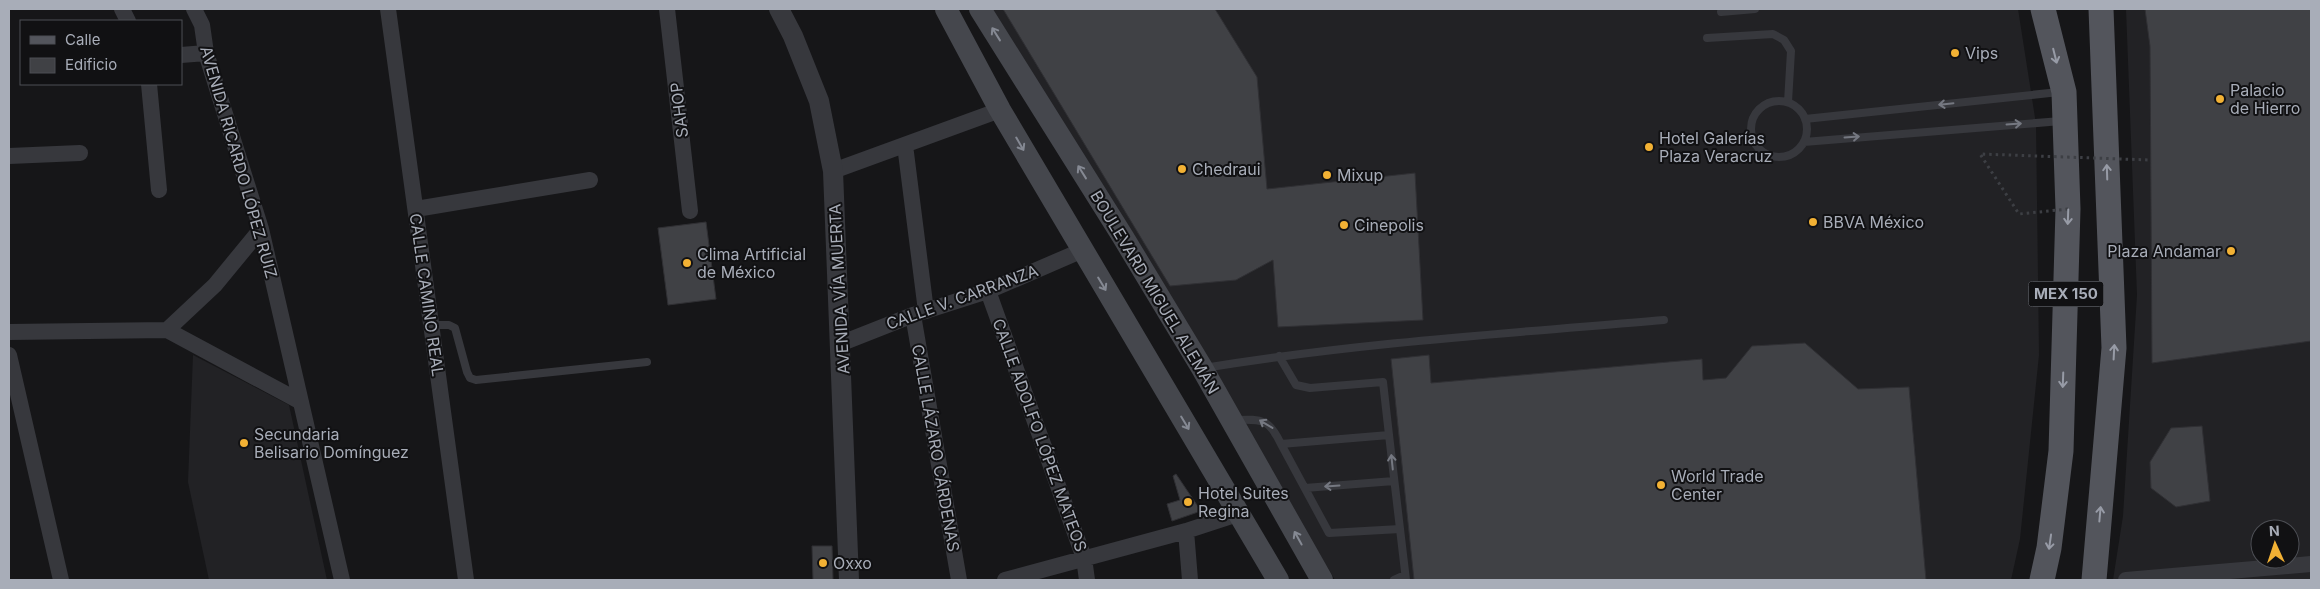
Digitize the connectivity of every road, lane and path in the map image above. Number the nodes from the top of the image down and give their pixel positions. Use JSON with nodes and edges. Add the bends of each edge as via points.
{"nodes":[{"id":1,"x":194,"y":9,"type":"edge"},
{"id":2,"x":206,"y":9,"type":"edge"},
{"id":3,"x":388,"y":9,"type":"edge"},
{"id":4,"x":667,"y":9,"type":"edge"},
{"id":5,"x":779,"y":9,"type":"edge"},
{"id":6,"x":946,"y":9,"type":"edge"},
{"id":7,"x":980,"y":9,"type":"edge"},
{"id":8,"x":1755,"y":9,"type":"edge"},
{"id":9,"x":2043,"y":9,"type":"edge"},
{"id":10,"x":2100,"y":9,"type":"edge"},
{"id":11,"x":1722,"y":12,"type":"dead end"},
{"id":12,"x":202,"y":25,"type":"junction"},
{"id":13,"x":1707,"y":38,"type":"dead end"},
{"id":14,"x":206,"y":54,"type":"junction"},
{"id":15,"x":182,"y":55,"type":"edge"},
{"id":16,"x":149,"y":85,"type":"edge"},
{"id":17,"x":2064,"y":92,"type":"junction"},
{"id":18,"x":1788,"y":102,"type":"junction"},
{"id":19,"x":1000,"y":110,"type":"junction"},
{"id":20,"x":1805,"y":119,"type":"junction"},
{"id":21,"x":2066,"y":120,"type":"junction"},
{"id":22,"x":1804,"y":142,"type":"junction"},
{"id":23,"x":905,"y":144,"type":"junction"},
{"id":24,"x":80,"y":153,"type":"dead end"},
{"id":25,"x":9,"y":156,"type":"edge"},
{"id":26,"x":2150,"y":160,"type":"dead end"},
{"id":27,"x":834,"y":172,"type":"junction"},
{"id":28,"x":590,"y":180,"type":"dead end"},
{"id":29,"x":159,"y":190,"type":"dead end"},
{"id":30,"x":416,"y":209,"type":"junction"},
{"id":31,"x":2068,"y":209,"type":"junction"},
{"id":32,"x":690,"y":211,"type":"dead end"},
{"id":33,"x":261,"y":229,"type":"junction"},
{"id":34,"x":1083,"y":250,"type":"junction"},
{"id":35,"x":988,"y":290,"type":"junction"},
{"id":36,"x":919,"y":313,"type":"junction"},
{"id":37,"x":1664,"y":320,"type":"dead end"},
{"id":38,"x":432,"y":325,"type":"junction"},
{"id":39,"x":167,"y":330,"type":"junction"},
{"id":40,"x":9,"y":332,"type":"edge"},
{"id":41,"x":842,"y":343,"type":"junction"},
{"id":42,"x":9,"y":355,"type":"edge"},
{"id":43,"x":1279,"y":356,"type":"junction"},
{"id":44,"x":647,"y":362,"type":"dead end"},
{"id":45,"x":1202,"y":368,"type":"junction"},
{"id":46,"x":301,"y":402,"type":"junction"},
{"id":47,"x":1231,"y":420,"type":"junction"},
{"id":48,"x":1389,"y":435,"type":"junction"},
{"id":49,"x":1282,"y":444,"type":"junction"},
{"id":50,"x":1394,"y":481,"type":"junction"},
{"id":51,"x":1305,"y":488,"type":"junction"},
{"id":52,"x":1238,"y":514,"type":"junction"},
{"id":53,"x":1400,"y":529,"type":"junction"},
{"id":54,"x":1186,"y":531,"type":"junction"},
{"id":55,"x":1084,"y":558,"type":"junction"},
{"id":56,"x":2311,"y":564,"type":"edge"},
{"id":57,"x":1405,"y":577,"type":"edge"},
{"id":58,"x":61,"y":580,"type":"edge"},
{"id":59,"x":342,"y":580,"type":"edge"},
{"id":60,"x":466,"y":580,"type":"edge"},
{"id":61,"x":849,"y":580,"type":"edge"},
{"id":62,"x":959,"y":580,"type":"edge"},
{"id":63,"x":1005,"y":580,"type":"edge"},
{"id":64,"x":1087,"y":580,"type":"edge"},
{"id":65,"x":1190,"y":580,"type":"edge"},
{"id":66,"x":1278,"y":580,"type":"edge"},
{"id":67,"x":1322,"y":580,"type":"edge"},
{"id":68,"x":1394,"y":580,"type":"edge"},
{"id":69,"x":2042,"y":580,"type":"edge"},
{"id":70,"x":2094,"y":580,"type":"edge"},
{"id":71,"x":2126,"y":580,"type":"edge"}],
"edges":[{"from":1,"to":12,"type":"street","name":"AVENIDA RICARDO LÓPEZ RUIZ"},
{"from":2,"to":12,"type":"street"},
{"from":3,"to":30,"type":"street","name":"CALLE CAMINO REAL"},
{"from":4,"to":32,"type":"street","name":"SAHOP"},
{"from":5,"to":27,"type":"street","name":"AVENIDA VÍA MUERTA","via":[[819,101]]},
{"from":6,"to":19,"type":"main road"},
{"from":45,"to":7,"type":"main road","name":"BOULEVARD MIGUEL ALEMÁN","one_way":true},
{"from":8,"to":11,"type":"lane"},
{"from":9,"to":17,"type":"main road","number":"MEX 150","one_way":true},
{"from":70,"to":10,"type":"main road","number":"MEX 150","one_way":true,"via":[[2114,348]]},
{"from":12,"to":14,"type":"street","name":"AVENIDA RICARDO LÓPEZ RUIZ"},
{"from":13,"to":18,"type":"lane","via":[[1773,34],[1784,40],[1791,51]]},
{"from":14,"to":15,"type":"street"},
{"from":14,"to":33,"type":"street","name":"AVENIDA RICARDO LÓPEZ RUIZ"},
{"from":16,"to":29,"type":"street"},
{"from":17,"to":20,"type":"lane","one_way":true},
{"from":17,"to":21,"type":"main road","number":"MEX 150"},
{"from":18,"to":20,"type":"lane","via":[[1796,106]]},
{"from":18,"to":22,"type":"lane","via":[[1773,102],[1759,109],[1752,123],[1753,139],[1762,151],[1777,156],[1793,153]]},
{"from":19,"to":23,"type":"street"},
{"from":19,"to":34,"type":"main road","one_way":true},
{"from":20,"to":22,"type":"lane"},
{"from":22,"to":21,"type":"lane","one_way":true},
{"from":21,"to":31,"type":"main road","number":"MEX 150"},
{"from":23,"to":27,"type":"street"},
{"from":23,"to":36,"type":"street","name":"CALLE LÁZARO CÁRDENAS"},
{"from":24,"to":25,"type":"street"},
{"from":26,"to":31,"type":"path","bridge":true,"via":[[1980,154],[2019,214]]},
{"from":27,"to":41,"type":"street","name":"AVENIDA VÍA MUERTA"},
{"from":28,"to":30,"type":"street"},
{"from":30,"to":38,"type":"street","name":"CALLE CAMINO REAL"},
{"from":31,"to":69,"type":"main road","number":"MEX 150","one_way":true,"via":[[2061,451]]},
{"from":33,"to":39,"type":"street","via":[[214,285]]},
{"from":33,"to":46,"type":"street","name":"AVENIDA RICARDO LÓPEZ RUIZ"},
{"from":34,"to":35,"type":"street","name":"CALLE V. CARRANZA"},
{"from":34,"to":52,"type":"main road","one_way":true},
{"from":35,"to":36,"type":"street","name":"CALLE V. CARRANZA"},
{"from":35,"to":55,"type":"street","name":"CALLE ADOLFO LÓPEZ MATEOS"},
{"from":36,"to":41,"type":"street","name":"CALLE V. CARRANZA"},
{"from":36,"to":62,"type":"street","name":"CALLE LÁZARO CÁRDENAS"},
{"from":37,"to":43,"type":"lane"},
{"from":38,"to":44,"type":"lane","via":[[455,328],[467,372],[476,380]]},
{"from":38,"to":60,"type":"street","name":"CALLE CAMINO REAL"},
{"from":39,"to":40,"type":"street"},
{"from":39,"to":46,"type":"street"},
{"from":41,"to":61,"type":"street","name":"AVENIDA VÍA MUERTA"},
{"from":42,"to":58,"type":"street"},
{"from":43,"to":45,"type":"lane"},
{"from":43,"to":48,"type":"lane","via":[[1296,385],[1310,388],[1383,382]]},
{"from":45,"to":47,"type":"main road","name":"BOULEVARD MIGUEL ALEMÁN"},
{"from":46,"to":59,"type":"street","name":"AVENIDA RICARDO LÓPEZ RUIZ"},
{"from":49,"to":47,"type":"lane","one_way":true,"via":[[1273,427],[1260,419]]},
{"from":67,"to":47,"type":"main road","name":"BOULEVARD MIGUEL ALEMÁN","one_way":true},
{"from":48,"to":49,"type":"lane"},
{"from":50,"to":48,"type":"lane","one_way":true},
{"from":49,"to":51,"type":"lane"},
{"from":50,"to":51,"type":"lane","one_way":true},
{"from":50,"to":53,"type":"lane"},
{"from":51,"to":53,"type":"lane","via":[[1329,532]]},
{"from":52,"to":54,"type":"street"},
{"from":52,"to":66,"type":"main road"},
{"from":53,"to":57,"type":"lane"},
{"from":54,"to":55,"type":"street"},
{"from":54,"to":65,"type":"street"},
{"from":55,"to":63,"type":"street"},
{"from":55,"to":64,"type":"street","name":"CALLE ADOLFO LÓPEZ MATEOS"},
{"from":56,"to":71,"type":"street"},
{"from":57,"to":68,"type":"lane"}]}
